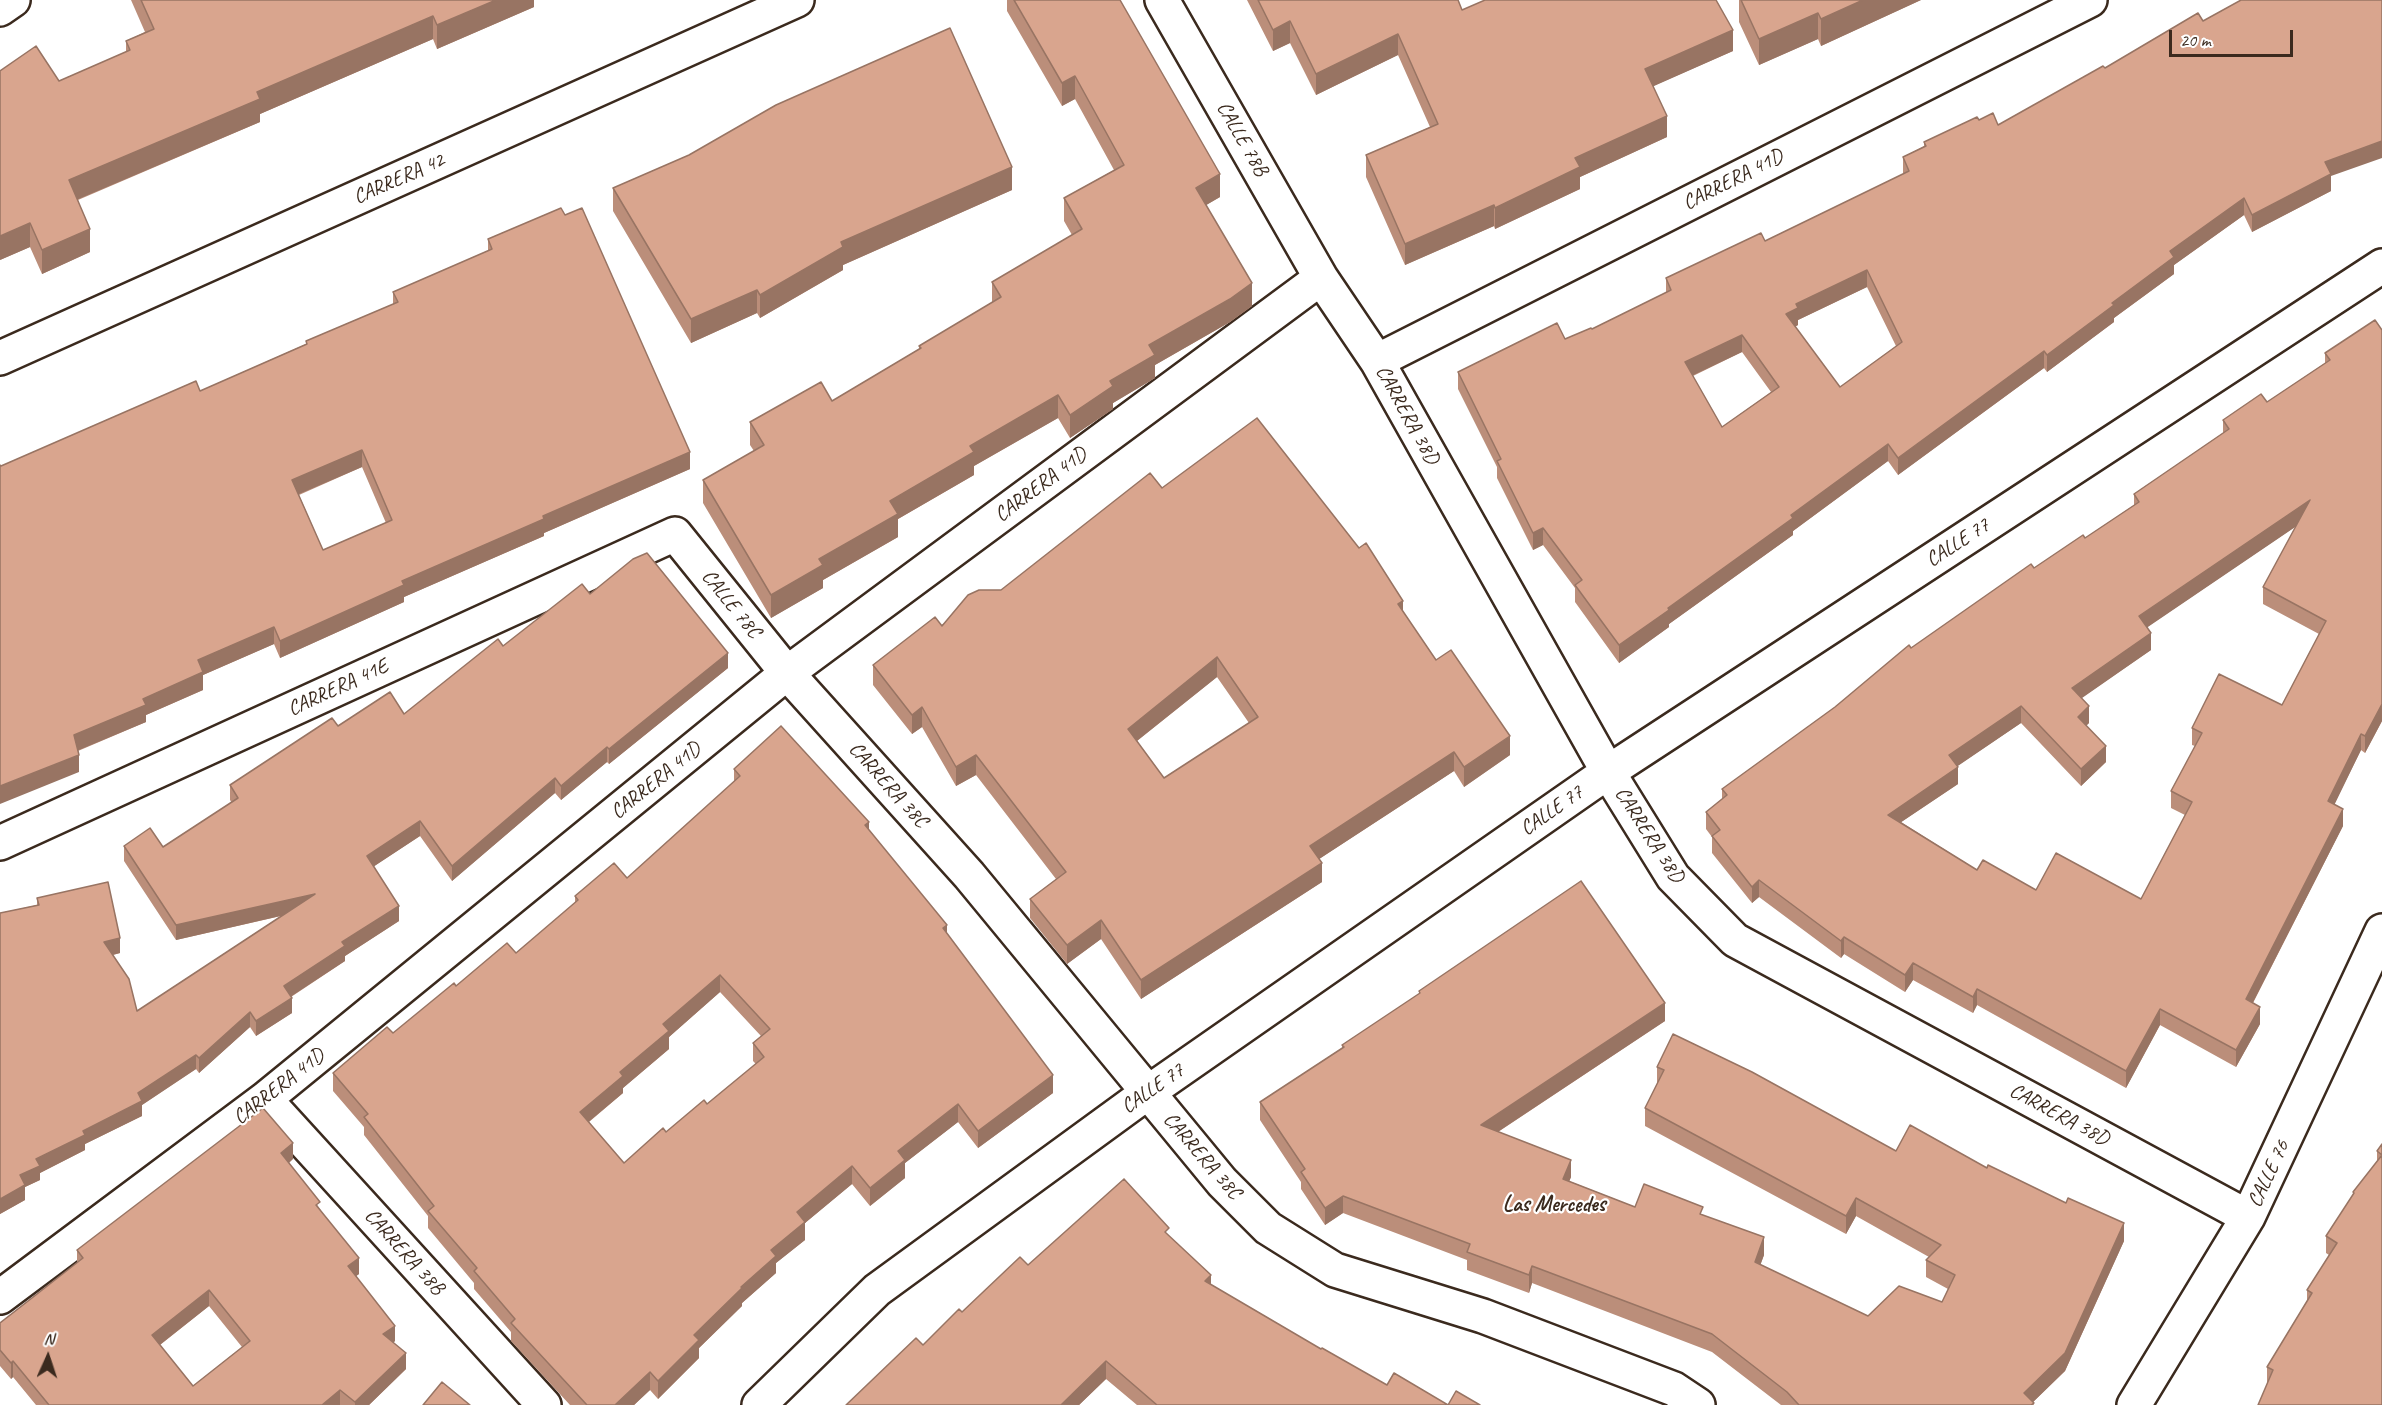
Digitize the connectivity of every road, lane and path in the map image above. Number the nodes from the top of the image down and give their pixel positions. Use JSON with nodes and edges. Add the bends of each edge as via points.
{"nodes":[{"id":1,"x":13,"y":0,"type":"edge"},
{"id":2,"x":797,"y":0,"type":"edge"},
{"id":3,"x":1162,"y":0,"type":"edge"},
{"id":4,"x":2090,"y":0,"type":"edge"},
{"id":5,"x":0,"y":9,"type":"edge"},
{"id":6,"x":2382,"y":266,"type":"edge"},
{"id":7,"x":1321,"y":278,"type":"junction"},
{"id":8,"x":0,"y":358,"type":"edge"},
{"id":9,"x":1377,"y":361,"type":"junction"},
{"id":10,"x":675,"y":534,"type":"joint"},
{"id":11,"x":787,"y":673,"type":"junction"},
{"id":12,"x":1608,"y":772,"type":"junction"},
{"id":13,"x":0,"y":843,"type":"edge"},
{"id":14,"x":2382,"y":931,"type":"edge"},
{"id":15,"x":1147,"y":1093,"type":"junction"},
{"id":16,"x":266,"y":1099,"type":"junction"},
{"id":17,"x":2248,"y":1217,"type":"junction"},
{"id":18,"x":0,"y":1297,"type":"edge"},
{"id":19,"x":543,"y":1405,"type":"edge"},
{"id":20,"x":759,"y":1405,"type":"edge"},
{"id":21,"x":1698,"y":1405,"type":"edge"},
{"id":22,"x":2134,"y":1405,"type":"edge"}],
"edges":[{"from":1,"to":5,"type":"street"},
{"from":2,"to":8,"type":"street","name":"CARRERA 42"},
{"from":3,"to":7,"type":"street","name":"CALLE 78B"},
{"from":4,"to":9,"type":"street","name":"CARRERA 41D"},
{"from":6,"to":12,"type":"street","name":"CALLE 77"},
{"from":7,"to":9,"type":"street","name":"CARRERA 38D"},
{"from":7,"to":11,"type":"street","name":"CARRERA 41D"},
{"from":9,"to":12,"type":"street","name":"CARRERA 38D"},
{"from":10,"to":11,"type":"street","name":"CALLE 78C"},
{"from":10,"to":13,"type":"street","name":"CARRERA 41E"},
{"from":11,"to":15,"type":"street","name":"CARRERA 38C","via":[[969,875]]},
{"from":11,"to":16,"type":"street","name":"CARRERA 41D"},
{"from":12,"to":15,"type":"street","name":"CALLE 77"},
{"from":12,"to":17,"type":"street","name":"CARRERA 38D","via":[[1673,877],[1735,940]]},
{"from":14,"to":17,"type":"street","name":"CALLE 76"},
{"from":15,"to":20,"type":"street","name":"CALLE 77","via":[[878,1290]]},
{"from":15,"to":21,"type":"street","name":"CARRERA 38C","via":[[1222,1182],[1268,1228],[1335,1270],[1483,1316],[1674,1389]]},
{"from":16,"to":18,"type":"street","name":"CARRERA 41D"},
{"from":16,"to":19,"type":"street","name":"CARRERA 38B"},
{"from":17,"to":22,"type":"street","name":"CALLE 76"}]}
